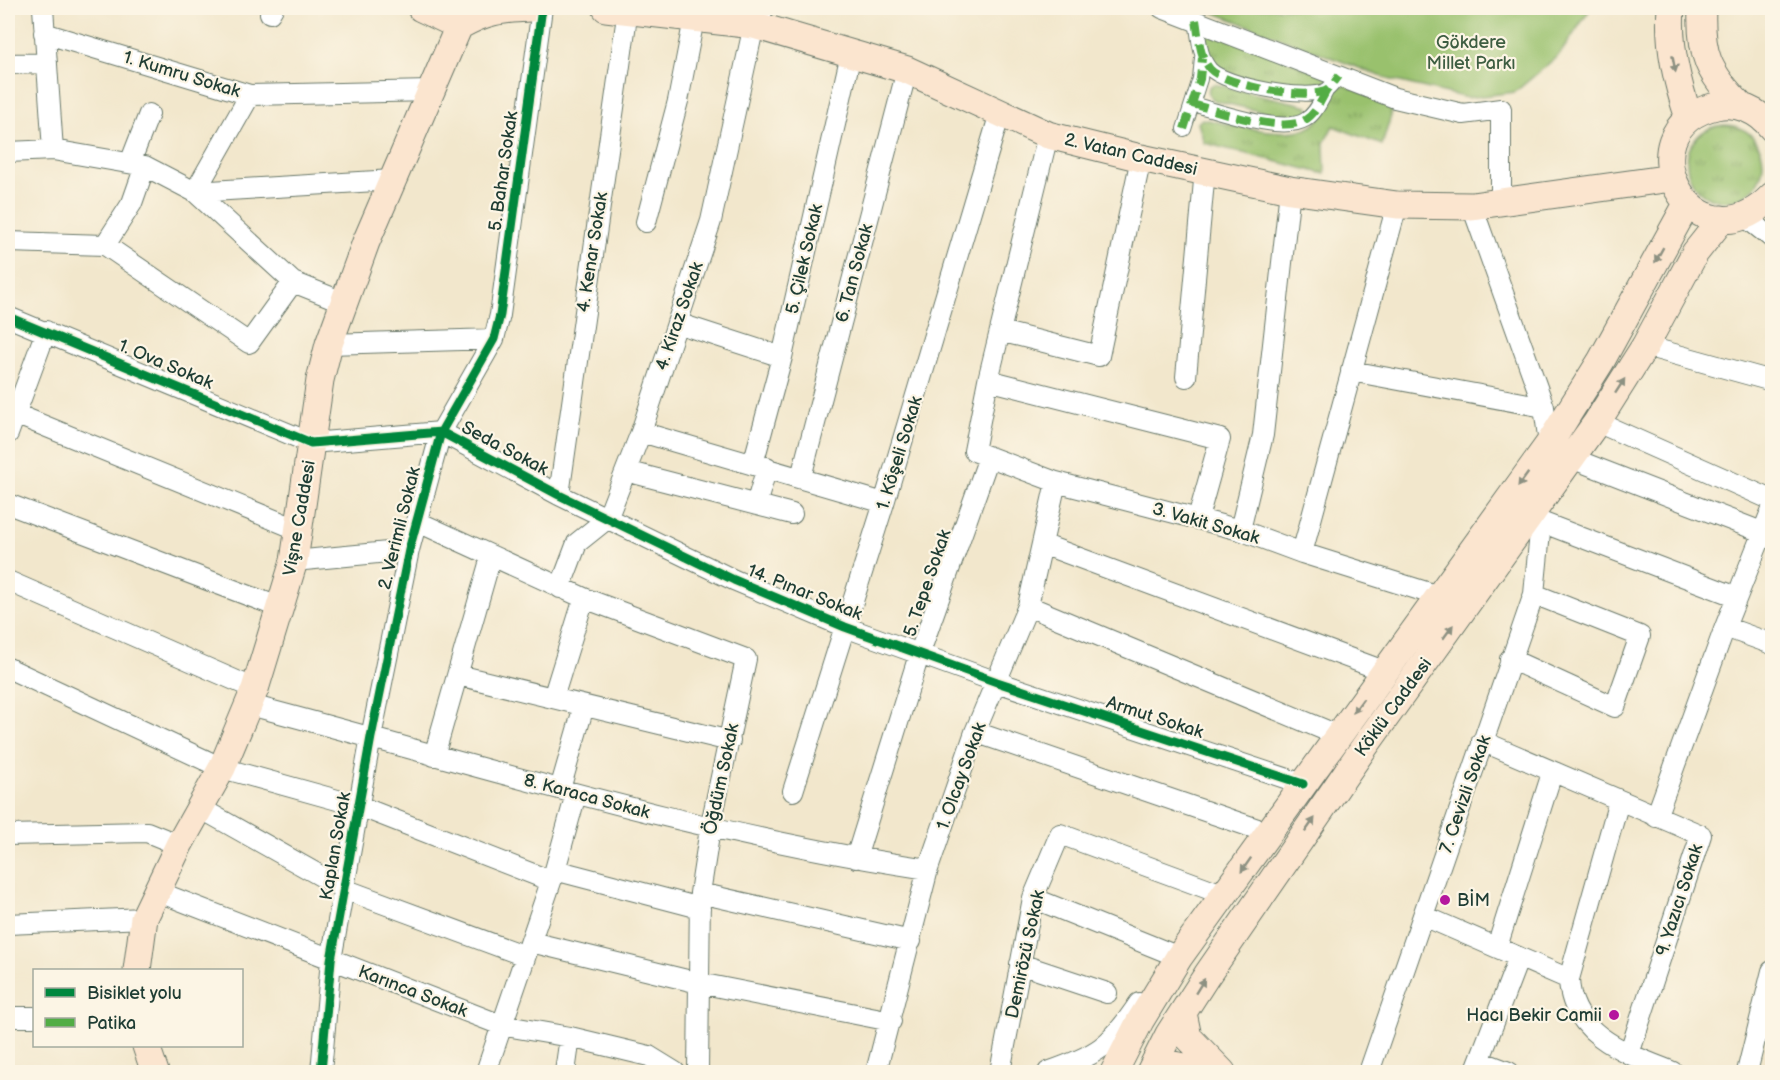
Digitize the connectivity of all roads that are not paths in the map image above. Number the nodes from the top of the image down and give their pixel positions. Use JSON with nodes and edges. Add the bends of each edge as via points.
{"nodes":[{"id":1,"x":43,"y":8,"type":"edge"},
{"id":2,"x":421,"y":8,"type":"edge"},
{"id":3,"x":530,"y":8,"type":"edge"},
{"id":4,"x":543,"y":8,"type":"edge"},
{"id":5,"x":617,"y":8,"type":"edge"},
{"id":6,"x":1162,"y":8,"type":"edge"},
{"id":7,"x":1671,"y":8,"type":"edge"},
{"id":8,"x":1702,"y":8,"type":"edge"},
{"id":9,"x":759,"y":16,"type":"edge"},
{"id":10,"x":462,"y":17,"type":"edge"},
{"id":11,"x":694,"y":19,"type":"junction"},
{"id":12,"x":1196,"y":20,"type":"junction"},
{"id":13,"x":44,"y":33,"type":"junction"},
{"id":14,"x":851,"y":54,"type":"junction"},
{"id":15,"x":1202,"y":57,"type":"junction"},
{"id":16,"x":47,"y":63,"type":"junction"},
{"id":17,"x":8,"y":64,"type":"edge"},
{"id":18,"x":907,"y":70,"type":"junction"},
{"id":19,"x":1333,"y":83,"type":"junction"},
{"id":20,"x":431,"y":91,"type":"junction"},
{"id":21,"x":250,"y":95,"type":"junction"},
{"id":22,"x":1192,"y":104,"type":"junction"},
{"id":23,"x":1741,"y":106,"type":"junction"},
{"id":24,"x":1000,"y":113,"type":"junction"},
{"id":25,"x":149,"y":114,"type":"dead end"},
{"id":26,"x":1689,"y":118,"type":"junction"},
{"id":27,"x":1772,"y":127,"type":"edge"},
{"id":28,"x":1184,"y":129,"type":"dead end"},
{"id":29,"x":1048,"y":135,"type":"junction"},
{"id":30,"x":53,"y":150,"type":"junction"},
{"id":31,"x":8,"y":152,"type":"edge"},
{"id":32,"x":1141,"y":158,"type":"junction"},
{"id":33,"x":137,"y":165,"type":"junction"},
{"id":34,"x":1206,"y":171,"type":"junction"},
{"id":35,"x":1672,"y":178,"type":"junction"},
{"id":36,"x":393,"y":180,"type":"junction"},
{"id":37,"x":1290,"y":190,"type":"junction"},
{"id":38,"x":195,"y":192,"type":"junction"},
{"id":39,"x":1772,"y":196,"type":"edge"},
{"id":40,"x":1501,"y":203,"type":"junction"},
{"id":41,"x":1687,"y":204,"type":"junction"},
{"id":42,"x":1397,"y":205,"type":"junction"},
{"id":43,"x":1472,"y":206,"type":"junction"},
{"id":44,"x":1733,"y":217,"type":"junction"},
{"id":45,"x":646,"y":222,"type":"dead end"},
{"id":46,"x":1773,"y":238,"type":"edge"},
{"id":47,"x":8,"y":242,"type":"edge"},
{"id":48,"x":105,"y":245,"type":"junction"},
{"id":49,"x":293,"y":282,"type":"junction"},
{"id":50,"x":343,"y":302,"type":"junction"},
{"id":51,"x":8,"y":317,"type":"edge"},
{"id":52,"x":677,"y":323,"type":"junction"},
{"id":53,"x":46,"y":331,"type":"junction"},
{"id":54,"x":1000,"y":331,"type":"junction"},
{"id":55,"x":494,"y":339,"type":"junction"},
{"id":56,"x":329,"y":344,"type":"junction"},
{"id":57,"x":1645,"y":346,"type":"junction"},
{"id":58,"x":782,"y":357,"type":"junction"},
{"id":59,"x":1351,"y":371,"type":"junction"},
{"id":60,"x":1186,"y":376,"type":"dead end"},
{"id":61,"x":988,"y":380,"type":"junction"},
{"id":62,"x":1773,"y":381,"type":"edge"},
{"id":63,"x":1544,"y":407,"type":"junction"},
{"id":64,"x":11,"y":413,"type":"edge"},
{"id":65,"x":1597,"y":422,"type":"junction"},
{"id":66,"x":441,"y":432,"type":"junction"},
{"id":67,"x":641,"y":432,"type":"junction"},
{"id":68,"x":8,"y":434,"type":"edge"},
{"id":69,"x":311,"y":443,"type":"junction"},
{"id":70,"x":1560,"y":451,"type":"junction"},
{"id":71,"x":981,"y":454,"type":"junction"},
{"id":72,"x":760,"y":465,"type":"junction"},
{"id":73,"x":626,"y":471,"type":"junction"},
{"id":74,"x":801,"y":477,"type":"junction"},
{"id":75,"x":1056,"y":482,"type":"junction"},
{"id":76,"x":559,"y":495,"type":"junction"},
{"id":77,"x":1773,"y":500,"type":"edge"},
{"id":78,"x":884,"y":503,"type":"junction"},
{"id":79,"x":8,"y":504,"type":"edge"},
{"id":80,"x":756,"y":505,"type":"junction"},
{"id":81,"x":1773,"y":510,"type":"edge"},
{"id":82,"x":792,"y":514,"type":"dead end"},
{"id":83,"x":1197,"y":518,"type":"junction"},
{"id":84,"x":607,"y":519,"type":"junction"},
{"id":85,"x":1536,"y":520,"type":"junction"},
{"id":86,"x":416,"y":521,"type":"junction"},
{"id":87,"x":299,"y":530,"type":"junction"},
{"id":88,"x":1240,"y":530,"type":"junction"},
{"id":89,"x":1768,"y":534,"type":"edge"},
{"id":90,"x":1042,"y":544,"type":"junction"},
{"id":91,"x":408,"y":550,"type":"junction"},
{"id":92,"x":1302,"y":553,"type":"junction"},
{"id":93,"x":491,"y":557,"type":"junction"},
{"id":94,"x":294,"y":561,"type":"junction"},
{"id":95,"x":8,"y":581,"type":"edge"},
{"id":96,"x":560,"y":588,"type":"junction"},
{"id":97,"x":1534,"y":594,"type":"junction"},
{"id":98,"x":1438,"y":596,"type":"junction"},
{"id":99,"x":1737,"y":597,"type":"junction"},
{"id":100,"x":584,"y":598,"type":"junction"},
{"id":101,"x":1028,"y":606,"type":"junction"},
{"id":102,"x":281,"y":608,"type":"junction"},
{"id":103,"x":845,"y":627,"type":"junction"},
{"id":104,"x":1725,"y":627,"type":"junction"},
{"id":105,"x":1773,"y":644,"type":"edge"},
{"id":106,"x":919,"y":655,"type":"junction"},
{"id":107,"x":1510,"y":659,"type":"junction"},
{"id":108,"x":8,"y":668,"type":"edge"},
{"id":109,"x":1384,"y":670,"type":"junction"},
{"id":110,"x":458,"y":675,"type":"junction"},
{"id":111,"x":997,"y":682,"type":"junction"},
{"id":112,"x":253,"y":697,"type":"junction"},
{"id":113,"x":553,"y":698,"type":"junction"},
{"id":114,"x":584,"y":706,"type":"junction"},
{"id":115,"x":975,"y":732,"type":"junction"},
{"id":116,"x":1337,"y":735,"type":"junction"},
{"id":117,"x":371,"y":737,"type":"junction"},
{"id":118,"x":730,"y":741,"type":"junction"},
{"id":119,"x":1482,"y":741,"type":"junction"},
{"id":120,"x":434,"y":756,"type":"junction"},
{"id":121,"x":222,"y":768,"type":"junction"},
{"id":122,"x":1552,"y":773,"type":"junction"},
{"id":123,"x":1303,"y":784,"type":"junction"},
{"id":124,"x":793,"y":791,"type":"dead end"},
{"id":125,"x":568,"y":792,"type":"junction"},
{"id":126,"x":1619,"y":801,"type":"junction"},
{"id":127,"x":359,"y":806,"type":"junction"},
{"id":128,"x":200,"y":808,"type":"junction"},
{"id":129,"x":1656,"y":817,"type":"junction"},
{"id":130,"x":710,"y":829,"type":"junction"},
{"id":131,"x":1269,"y":833,"type":"junction"},
{"id":132,"x":8,"y":835,"type":"edge"},
{"id":133,"x":179,"y":845,"type":"junction"},
{"id":134,"x":856,"y":858,"type":"junction"},
{"id":135,"x":928,"y":869,"type":"junction"},
{"id":136,"x":553,"y":876,"type":"junction"},
{"id":137,"x":344,"y":889,"type":"junction"},
{"id":138,"x":156,"y":891,"type":"junction"},
{"id":139,"x":1225,"y":895,"type":"junction"},
{"id":140,"x":1033,"y":898,"type":"junction"},
{"id":141,"x":700,"y":900,"type":"junction"},
{"id":142,"x":1424,"y":916,"type":"junction"},
{"id":143,"x":144,"y":918,"type":"junction"},
{"id":144,"x":8,"y":924,"type":"edge"},
{"id":145,"x":911,"y":941,"type":"junction"},
{"id":146,"x":1497,"y":947,"type":"junction"},
{"id":147,"x":528,"y":949,"type":"junction"},
{"id":148,"x":1179,"y":957,"type":"junction"},
{"id":149,"x":1519,"y":957,"type":"junction"},
{"id":150,"x":332,"y":960,"type":"junction"},
{"id":151,"x":1020,"y":964,"type":"junction"},
{"id":152,"x":137,"y":969,"type":"edge"},
{"id":153,"x":1773,"y":971,"type":"edge"},
{"id":154,"x":1569,"y":979,"type":"junction"},
{"id":155,"x":699,"y":983,"type":"junction"},
{"id":156,"x":1107,"y":993,"type":"dead end"},
{"id":157,"x":1183,"y":1013,"type":"junction"},
{"id":158,"x":8,"y":1017,"type":"edge"},
{"id":159,"x":33,"y":1017,"type":"edge"},
{"id":160,"x":891,"y":1021,"type":"junction"},
{"id":161,"x":501,"y":1025,"type":"junction"},
{"id":162,"x":570,"y":1037,"type":"junction"},
{"id":163,"x":146,"y":1047,"type":"edge"},
{"id":164,"x":1629,"y":1054,"type":"junction"},
{"id":165,"x":647,"y":1064,"type":"edge"},
{"id":166,"x":1117,"y":1067,"type":"edge"},
{"id":167,"x":1152,"y":1067,"type":"edge"},
{"id":168,"x":1477,"y":1067,"type":"edge"},
{"id":169,"x":155,"y":1072,"type":"edge"},
{"id":170,"x":321,"y":1072,"type":"edge"},
{"id":171,"x":486,"y":1072,"type":"edge"},
{"id":172,"x":565,"y":1072,"type":"edge"},
{"id":173,"x":675,"y":1072,"type":"edge"},
{"id":174,"x":698,"y":1072,"type":"edge"},
{"id":175,"x":876,"y":1072,"type":"edge"},
{"id":176,"x":1000,"y":1072,"type":"edge"},
{"id":177,"x":1048,"y":1072,"type":"edge"},
{"id":178,"x":1065,"y":1072,"type":"edge"},
{"id":179,"x":1216,"y":1072,"type":"edge"},
{"id":180,"x":1222,"y":1072,"type":"edge"},
{"id":181,"x":1369,"y":1072,"type":"edge"},
{"id":182,"x":1509,"y":1072,"type":"edge"},
{"id":183,"x":1673,"y":1072,"type":"edge"},
{"id":184,"x":1747,"y":1072,"type":"edge"}],
"edges":[{"from":1,"to":13,"type":"street"},
{"from":2,"to":10,"type":"main road"},
{"from":3,"to":10,"type":"main road"},
{"from":4,"to":55,"type":"street","name":"5. Bahar Sokak"},
{"from":5,"to":11,"type":"main road","name":"2. Vatan Caddesi"},
{"from":5,"to":76,"type":"street","name":"4. Kenar Sokak"},
{"from":6,"to":12,"type":"street"},
{"from":7,"to":26,"type":"main road","one_way":true,"via":[[1669,33],[1679,90]]},
{"from":8,"to":23,"type":"main road","via":[[1705,58],[1720,85]]},
{"from":9,"to":11,"type":"main road","name":"2. Vatan Caddesi"},
{"from":9,"to":14,"type":"main road","name":"2. Vatan Caddesi"},
{"from":9,"to":52,"type":"street","name":"4. Kiraz Sokak","via":[[711,221]]},
{"from":10,"to":20,"type":"main road","name":"Vişne Caddesi"},
{"from":11,"to":45,"type":"street","via":[[678,101]]},
{"from":12,"to":15,"type":"street"},
{"from":12,"to":19,"type":"street"},
{"from":13,"to":16,"type":"street"},
{"from":13,"to":21,"type":"street","name":"1. Kumru Sokak"},
{"from":14,"to":18,"type":"main road","name":"2. Vatan Caddesi"},
{"from":14,"to":58,"type":"street","name":"5. Çilek Sokak"},
{"from":15,"to":19,"type":"street","via":[[1211,71],[1226,79],[1303,94]]},
{"from":15,"to":22,"type":"street"},
{"from":16,"to":17,"type":"street"},
{"from":16,"to":30,"type":"street"},
{"from":18,"to":24,"type":"main road","name":"2. Vatan Caddesi"},
{"from":18,"to":74,"type":"street","name":"6. Tan Sokak"},
{"from":19,"to":22,"type":"street","via":[[1308,119],[1296,124],[1275,124]]},
{"from":19,"to":40,"type":"street","via":[[1463,114],[1501,109]]},
{"from":20,"to":21,"type":"street","name":"1. Kumru Sokak"},
{"from":20,"to":36,"type":"main road","name":"Vişne Caddesi"},
{"from":21,"to":38,"type":"street"},
{"from":22,"to":28,"type":"street"},
{"from":23,"to":26,"type":"main road","via":[[1722,104],[1704,108]]},
{"from":23,"to":27,"type":"main road"},
{"from":24,"to":29,"type":"main road","name":"2. Vatan Caddesi"},
{"from":24,"to":78,"type":"street","name":"1. Köşeli Sokak"},
{"from":25,"to":33,"type":"street"},
{"from":26,"to":35,"type":"main road","via":[[1670,151]]},
{"from":29,"to":32,"type":"main road","name":"2. Vatan Caddesi"},
{"from":29,"to":54,"type":"street","name":"5. Tepe Sokak"},
{"from":30,"to":31,"type":"street"},
{"from":30,"to":33,"type":"street"},
{"from":32,"to":34,"type":"main road","name":"2. Vatan Caddesi"},
{"from":32,"to":54,"type":"street","via":[[1099,356]]},
{"from":33,"to":38,"type":"street"},
{"from":33,"to":48,"type":"street","via":[[132,203]]},
{"from":34,"to":37,"type":"main road","name":"2. Vatan Caddesi"},
{"from":34,"to":60,"type":"street"},
{"from":35,"to":40,"type":"main road","name":"2. Vatan Caddesi"},
{"from":35,"to":41,"type":"main road"},
{"from":36,"to":38,"type":"street"},
{"from":36,"to":50,"type":"main road","name":"Vişne Caddesi"},
{"from":37,"to":42,"type":"main road","name":"2. Vatan Caddesi"},
{"from":37,"to":88,"type":"street","via":[[1263,435]]},
{"from":38,"to":49,"type":"street"},
{"from":39,"to":44,"type":"main road","name":"Köklü Caddesi","via":[[1758,210]]},
{"from":40,"to":43,"type":"main road","name":"2. Vatan Caddesi"},
{"from":41,"to":44,"type":"main road","via":[[1703,214]]},
{"from":41,"to":70,"type":"main road","name":"Köklü Caddesi","one_way":true,"via":[[1601,361]]},
{"from":42,"to":43,"type":"main road","name":"2. Vatan Caddesi"},
{"from":42,"to":59,"type":"street"},
{"from":43,"to":63,"type":"street"},
{"from":44,"to":46,"type":"street"},
{"from":44,"to":57,"type":"main road","name":"Köklü Caddesi","via":[[1695,253]]},
{"from":47,"to":48,"type":"street"},
{"from":48,"to":49,"type":"street","via":[[249,343]]},
{"from":49,"to":50,"type":"street"},
{"from":50,"to":56,"type":"main road","name":"Vişne Caddesi"},
{"from":51,"to":53,"type":"street","name":"1. Ova Sokak"},
{"from":52,"to":58,"type":"street"},
{"from":52,"to":67,"type":"street","name":"4. Kiraz Sokak"},
{"from":53,"to":64,"type":"street"},
{"from":53,"to":69,"type":"street","name":"1. Ova Sokak"},
{"from":54,"to":61,"type":"street","name":"5. Tepe Sokak"},
{"from":55,"to":56,"type":"street"},
{"from":55,"to":66,"type":"street","name":"2. Verimli Sokak"},
{"from":56,"to":69,"type":"main road","name":"Vişne Caddesi"},
{"from":57,"to":62,"type":"street"},
{"from":65,"to":57,"type":"main road","name":"Köklü Caddesi","one_way":true},
{"from":58,"to":72,"type":"street","name":"5. Çilek Sokak"},
{"from":59,"to":63,"type":"street"},
{"from":59,"to":92,"type":"street"},
{"from":61,"to":71,"type":"street","name":"5. Tepe Sokak"},
{"from":61,"to":83,"type":"street","via":[[1220,439]]},
{"from":63,"to":70,"type":"street"},
{"from":64,"to":68,"type":"street"},
{"from":64,"to":87,"type":"street"},
{"from":65,"to":70,"type":"main road","name":"Köklü Caddesi"},
{"from":65,"to":77,"type":"street"},
{"from":66,"to":69,"type":"street","name":"Seda Sokak"},
{"from":66,"to":76,"type":"street","name":"Seda Sokak"},
{"from":66,"to":86,"type":"street","name":"2. Verimli Sokak"},
{"from":67,"to":72,"type":"street"},
{"from":67,"to":73,"type":"street","name":"4. Kiraz Sokak"},
{"from":69,"to":87,"type":"main road","name":"Vişne Caddesi"},
{"from":70,"to":85,"type":"main road","name":"Köklü Caddesi"},
{"from":70,"to":89,"type":"street"},
{"from":70,"to":98,"type":"main road","name":"Köklü Caddesi","one_way":true},
{"from":71,"to":75,"type":"street","name":"3. Vakit Sokak"},
{"from":71,"to":106,"type":"street","name":"5. Tepe Sokak"},
{"from":72,"to":74,"type":"street"},
{"from":72,"to":80,"type":"street","name":"5. Çilek Sokak"},
{"from":73,"to":80,"type":"street"},
{"from":73,"to":84,"type":"street","name":"4. Kiraz Sokak"},
{"from":74,"to":78,"type":"street"},
{"from":75,"to":83,"type":"street","name":"3. Vakit Sokak"},
{"from":75,"to":90,"type":"street","name":"1. Olcay Sokak"},
{"from":76,"to":84,"type":"street","name":"Seda Sokak"},
{"from":78,"to":103,"type":"street","name":"1. Köşeli Sokak"},
{"from":79,"to":102,"type":"street"},
{"from":80,"to":82,"type":"street"},
{"from":81,"to":89,"type":"street"},
{"from":83,"to":88,"type":"street","name":"3. Vakit Sokak"},
{"from":84,"to":96,"type":"street","name":"4. Kiraz Sokak","via":[[577,543]]},
{"from":84,"to":103,"type":"street","name":"14. Pınar Sokak","via":[[734,580]]},
{"from":85,"to":97,"type":"street","name":"7. Cevizli Sokak"},
{"from":85,"to":99,"type":"street"},
{"from":157,"to":85,"type":"main road","name":"Köklü Caddesi","one_way":true,"via":[[1365,746]]},
{"from":86,"to":91,"type":"street","name":"2. Verimli Sokak"},
{"from":86,"to":93,"type":"street","name":"Öğdüm Sokak"},
{"from":87,"to":94,"type":"main road","name":"Vişne Caddesi"},
{"from":88,"to":92,"type":"street","name":"3. Vakit Sokak"},
{"from":89,"to":99,"type":"street"},
{"from":90,"to":101,"type":"street","name":"1. Olcay Sokak"},
{"from":90,"to":109,"type":"street"},
{"from":91,"to":94,"type":"street"},
{"from":91,"to":117,"type":"street","name":"2. Verimli Sokak"},
{"from":92,"to":98,"type":"street","name":"3. Vakit Sokak"},
{"from":93,"to":96,"type":"street","name":"Öğdüm Sokak"},
{"from":93,"to":110,"type":"street"},
{"from":94,"to":102,"type":"main road","name":"Vişne Caddesi"},
{"from":95,"to":112,"type":"street","name":"8. Karaca Sokak"},
{"from":96,"to":100,"type":"street","name":"Öğdüm Sokak"},
{"from":97,"to":107,"type":"street","name":"7. Cevizli Sokak"},
{"from":97,"to":107,"type":"street","via":[[1640,636],[1615,707]]},
{"from":98,"to":109,"type":"main road","name":"Köklü Caddesi"},
{"from":99,"to":104,"type":"street"},
{"from":100,"to":113,"type":"street"},
{"from":100,"to":118,"type":"street","name":"Öğdüm Sokak","via":[[746,659]]},
{"from":101,"to":111,"type":"street","name":"1. Olcay Sokak"},
{"from":101,"to":116,"type":"street"},
{"from":102,"to":112,"type":"main road","name":"Vişne Caddesi"},
{"from":103,"to":106,"type":"street","name":"14. Pınar Sokak"},
{"from":103,"to":124,"type":"street","name":"1. Köşeli Sokak"},
{"from":104,"to":105,"type":"street"},
{"from":104,"to":129,"type":"street"},
{"from":106,"to":111,"type":"street","name":"14. Pınar Sokak"},
{"from":106,"to":134,"type":"street","name":"5. Tepe Sokak"},
{"from":107,"to":119,"type":"street","name":"7. Cevizli Sokak"},
{"from":108,"to":121,"type":"street"},
{"from":109,"to":116,"type":"main road","name":"Köklü Caddesi","one_way":true},
{"from":110,"to":113,"type":"street"},
{"from":110,"to":120,"type":"street"},
{"from":111,"to":115,"type":"street","name":"1. Olcay Sokak"},
{"from":111,"to":123,"type":"street","name":"Armut Sokak"},
{"from":112,"to":117,"type":"street","name":"8. Karaca Sokak"},
{"from":112,"to":121,"type":"main road","name":"Vişne Caddesi"},
{"from":113,"to":114,"type":"street"},
{"from":114,"to":118,"type":"street"},
{"from":114,"to":125,"type":"street"},
{"from":115,"to":131,"type":"street"},
{"from":115,"to":135,"type":"street","name":"1. Olcay Sokak"},
{"from":116,"to":123,"type":"main road","name":"Köklü Caddesi"},
{"from":117,"to":120,"type":"street","name":"8. Karaca Sokak"},
{"from":117,"to":127,"type":"street","name":"Kaplan Sokak"},
{"from":118,"to":130,"type":"street","name":"Öğdüm Sokak"},
{"from":119,"to":122,"type":"street","name":"9. Yazıcı Sokak"},
{"from":119,"to":142,"type":"street","name":"7. Cevizli Sokak"},
{"from":120,"to":125,"type":"street","name":"8. Karaca Sokak"},
{"from":121,"to":127,"type":"street"},
{"from":121,"to":128,"type":"main road","name":"Vişne Caddesi"},
{"from":122,"to":126,"type":"street","name":"9. Yazıcı Sokak"},
{"from":122,"to":146,"type":"street"},
{"from":123,"to":131,"type":"main road","name":"Köklü Caddesi"},
{"from":125,"to":130,"type":"street","name":"8. Karaca Sokak"},
{"from":125,"to":136,"type":"street"},
{"from":126,"to":129,"type":"street","name":"9. Yazıcı Sokak"},
{"from":126,"to":154,"type":"street"},
{"from":127,"to":136,"type":"street"},
{"from":127,"to":137,"type":"street","name":"Kaplan Sokak"},
{"from":128,"to":133,"type":"main road","name":"Vişne Caddesi"},
{"from":128,"to":137,"type":"street"},
{"from":129,"to":164,"type":"street","name":"9. Yazıcı Sokak","via":[[1701,835]]},
{"from":130,"to":134,"type":"street","name":"8. Karaca Sokak"},
{"from":130,"to":141,"type":"street","name":"Öğdüm Sokak"},
{"from":131,"to":139,"type":"main road","name":"Köklü Caddesi","one_way":true},
{"from":132,"to":133,"type":"street","via":[[147,832]]},
{"from":133,"to":138,"type":"main road","name":"Vişne Caddesi"},
{"from":134,"to":135,"type":"street","name":"8. Karaca Sokak"},
{"from":135,"to":145,"type":"street","name":"1. Olcay Sokak"},
{"from":136,"to":141,"type":"street"},
{"from":136,"to":147,"type":"street"},
{"from":137,"to":147,"type":"street"},
{"from":137,"to":150,"type":"street","name":"Kaplan Sokak"},
{"from":138,"to":143,"type":"main road","name":"Vişne Caddesi"},
{"from":138,"to":150,"type":"street","name":"Karınca Sokak"},
{"from":139,"to":140,"type":"street","name":"Demirözü Sokak","via":[[1060,834]]},
{"from":139,"to":148,"type":"main road","name":"Köklü Caddesi"},
{"from":140,"to":148,"type":"street"},
{"from":140,"to":151,"type":"street","name":"Demirözü Sokak"},
{"from":141,"to":145,"type":"street"},
{"from":141,"to":155,"type":"street","name":"Öğdüm Sokak"},
{"from":142,"to":146,"type":"street"},
{"from":142,"to":181,"type":"street","name":"7. Cevizli Sokak"},
{"from":143,"to":144,"type":"street"},
{"from":143,"to":152,"type":"main road","name":"Vişne Caddesi"},
{"from":145,"to":160,"type":"street","name":"1. Olcay Sokak"},
{"from":146,"to":149,"type":"street"},
{"from":147,"to":155,"type":"street"},
{"from":147,"to":161,"type":"street"},
{"from":148,"to":166,"type":"main road","name":"Köklü Caddesi"},
{"from":148,"to":177,"type":"street","via":[[1154,980],[1109,1042],[1087,1059]]},
{"from":149,"to":154,"type":"street"},
{"from":149,"to":168,"type":"street"},
{"from":150,"to":161,"type":"street","name":"Karınca Sokak"},
{"from":150,"to":170,"type":"street","name":"Kaplan Sokak"},
{"from":151,"to":156,"type":"street"},
{"from":151,"to":176,"type":"street","name":"Demirözü Sokak"},
{"from":153,"to":184,"type":"street"},
{"from":154,"to":164,"type":"street","via":[[1570,996],[1578,1016],[1595,1033]]},
{"from":155,"to":160,"type":"street"},
{"from":155,"to":174,"type":"street","name":"Öğdüm Sokak"},
{"from":157,"to":167,"type":"main road","name":"Köklü Caddesi"},
{"from":157,"to":180,"type":"main road","via":[[1188,1036]]},
{"from":158,"to":159,"type":"street"},
{"from":160,"to":175,"type":"street","name":"1. Olcay Sokak"},
{"from":161,"to":162,"type":"street","name":"Karınca Sokak"},
{"from":161,"to":171,"type":"street"},
{"from":162,"to":165,"type":"street","name":"Karınca Sokak"},
{"from":162,"to":172,"type":"street"},
{"from":163,"to":169,"type":"main road"},
{"from":164,"to":183,"type":"street"},
{"from":165,"to":173,"type":"street","name":"Karınca Sokak"},
{"from":166,"to":167,"type":"street"},
{"from":166,"to":178,"type":"street"},
{"from":167,"to":179,"type":"main road"},
{"from":168,"to":182,"type":"street"}]}
